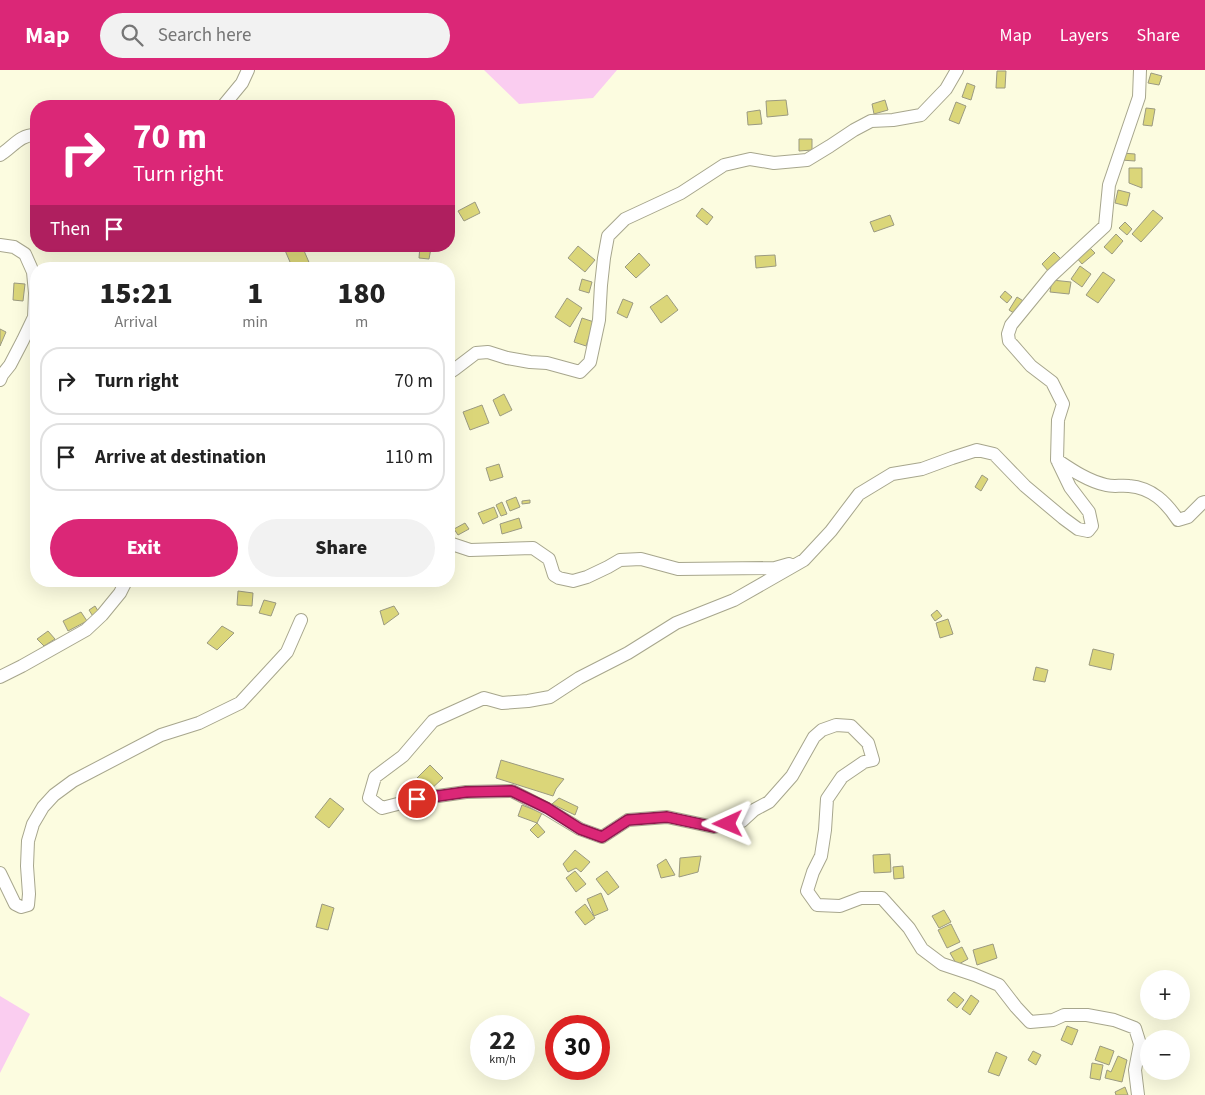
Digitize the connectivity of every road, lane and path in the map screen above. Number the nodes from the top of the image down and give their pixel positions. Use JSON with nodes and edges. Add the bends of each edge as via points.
{"nodes":[{"id":1,"x":248,"y":70,"type":"edge"},
{"id":2,"x":957,"y":70,"type":"edge"},
{"id":3,"x":1140,"y":70,"type":"edge"},
{"id":4,"x":228,"y":100,"type":"edge"},
{"id":5,"x":30,"y":135,"type":"edge"},
{"id":6,"x":0,"y":155,"type":"edge"},
{"id":7,"x":0,"y":245,"type":"edge"},
{"id":8,"x":30,"y":265,"type":"edge"},
{"id":9,"x":30,"y":326,"type":"edge"},
{"id":10,"x":455,"y":370,"type":"edge"},
{"id":11,"x":0,"y":380,"type":"edge"},
{"id":12,"x":1058,"y":460,"type":"junction"},
{"id":13,"x":1205,"y":502,"type":"edge"},
{"id":14,"x":455,"y":545,"type":"edge"},
{"id":15,"x":804,"y":560,"type":"junction"},
{"id":16,"x":123,"y":587,"type":"edge"},
{"id":17,"x":301,"y":620,"type":"dead end"},
{"id":18,"x":0,"y":676,"type":"edge"},
{"id":19,"x":0,"y":873,"type":"edge"},
{"id":20,"x":1138,"y":1095,"type":"edge"}],
"edges":[{"from":1,"to":4,"type":"street"},
{"from":2,"to":10,"type":"street","via":[[946,89],[921,115],[871,121],[807,160],[774,163],[750,159],[724,165],[681,193],[625,219],[608,236],[599,320],[590,362],[580,372],[547,362],[506,358],[488,352],[476,353]]},
{"from":3,"to":12,"type":"street","via":[[1139,97],[1109,184],[1105,226],[1051,276],[1011,325],[1008,334],[1010,341],[1032,366],[1052,382],[1062,404],[1058,420]]},
{"from":5,"to":6,"type":"street"},
{"from":7,"to":8,"type":"street","via":[[14,247],[25,254]]},
{"from":9,"to":11,"type":"street"},
{"from":12,"to":13,"type":"street","via":[[1078,474],[1107,486],[1130,486],[1153,492],[1178,520],[1188,517]]},
{"from":12,"to":15,"type":"street","via":[[1070,487],[1089,512],[1092,526],[1088,531],[1078,529],[1063,518],[994,454],[977,450],[922,469],[892,474],[859,494]]},
{"from":14,"to":15,"type":"street","via":[[470,550],[533,548],[550,559],[554,575],[573,581],[620,560],[641,559],[678,569],[775,568]]},
{"from":15,"to":20,"type":"street","via":[[734,600],[676,622],[550,697],[502,703],[484,698],[433,722],[403,756],[375,777],[369,798],[382,808],[466,792],[512,791],[580,829],[602,837],[628,820],[667,817],[714,827],[742,821],[768,802],[792,776],[814,737],[822,730],[836,725],[850,726],[868,743],[873,760],[864,762],[842,777],[827,799],[821,856],[807,890],[817,905],[840,906],[862,898],[882,898],[909,928],[922,949],[942,964],[999,985],[1030,1022],[1064,1015],[1087,1015],[1135,1028],[1140,1044],[1135,1070]]},
{"from":16,"to":18,"type":"street","via":[[86,630]]},
{"from":17,"to":19,"type":"street","via":[[287,652],[240,703],[199,723],[161,735],[73,781],[54,795],[33,824],[28,841],[28,905],[21,908],[15,904]]}]}
